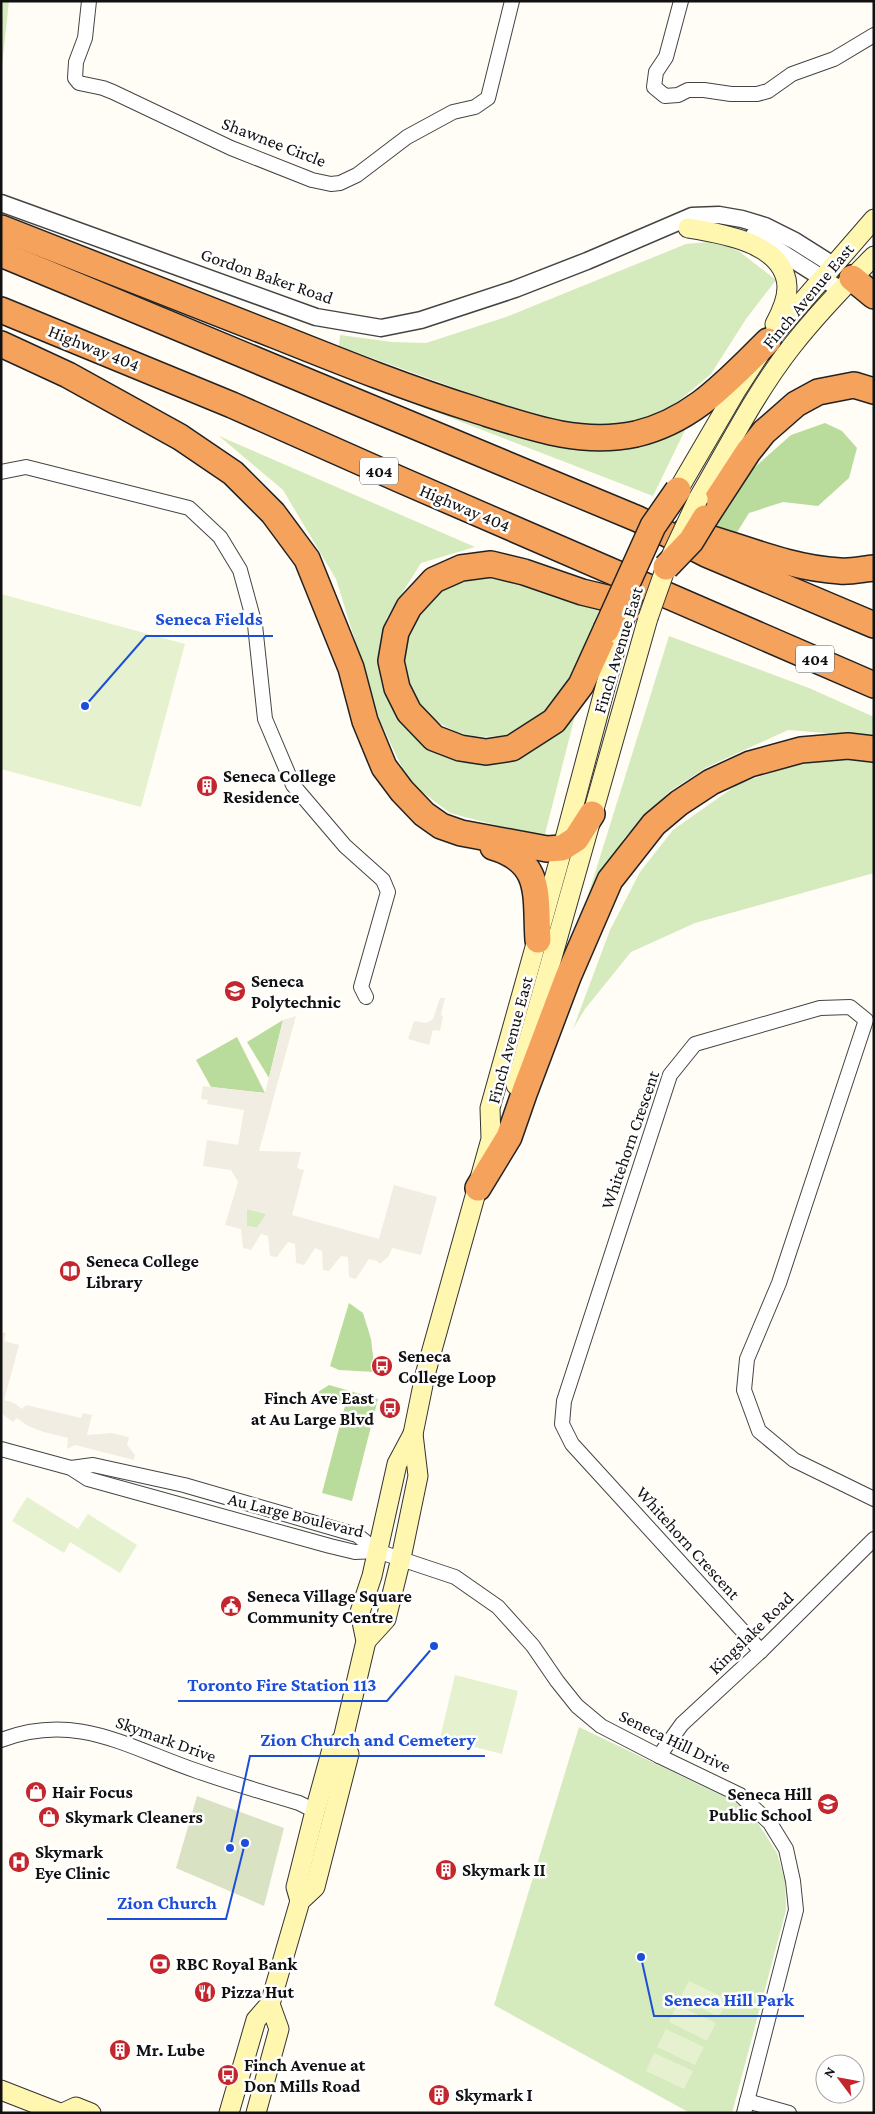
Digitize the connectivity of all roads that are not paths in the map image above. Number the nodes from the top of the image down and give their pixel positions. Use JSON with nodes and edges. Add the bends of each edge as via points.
{"nodes":[{"id":1,"x":89,"y":1,"type":"edge"},
{"id":2,"x":512,"y":1,"type":"edge"},
{"id":3,"x":681,"y":1,"type":"edge"},
{"id":4,"x":874,"y":35,"type":"edge"},
{"id":5,"x":1,"y":203,"type":"edge"},
{"id":6,"x":874,"y":219,"type":"edge"},
{"id":7,"x":1,"y":228,"type":"edge"},
{"id":8,"x":663,"y":228,"type":"junction"},
{"id":9,"x":688,"y":228,"type":"junction"},
{"id":10,"x":1,"y":254,"type":"edge"},
{"id":11,"x":874,"y":256,"type":"edge"},
{"id":12,"x":837,"y":277,"type":"junction"},
{"id":13,"x":874,"y":296,"type":"edge"},
{"id":14,"x":1,"y":310,"type":"edge"},
{"id":15,"x":768,"y":341,"type":"junction"},
{"id":16,"x":1,"y":344,"type":"edge"},
{"id":17,"x":874,"y":391,"type":"edge"},
{"id":18,"x":1,"y":472,"type":"edge"},
{"id":19,"x":694,"y":502,"type":"junction"},
{"id":20,"x":638,"y":519,"type":"junction"},
{"id":21,"x":666,"y":567,"type":"joint"},
{"id":22,"x":874,"y":568,"type":"edge"},
{"id":23,"x":874,"y":625,"type":"edge"},
{"id":24,"x":612,"y":633,"type":"junction"},
{"id":25,"x":757,"y":633,"type":"junction"},
{"id":26,"x":874,"y":684,"type":"edge"},
{"id":27,"x":874,"y":749,"type":"edge"},
{"id":28,"x":592,"y":814,"type":"junction"},
{"id":29,"x":461,"y":833,"type":"junction"},
{"id":30,"x":562,"y":848,"type":"junction"},
{"id":31,"x":538,"y":940,"type":"junction"},
{"id":32,"x":366,"y":997,"type":"dead end"},
{"id":33,"x":491,"y":1140,"type":"junction"},
{"id":34,"x":478,"y":1188,"type":"junction"},
{"id":35,"x":413,"y":1434,"type":"junction"},
{"id":36,"x":1,"y":1449,"type":"edge"},
{"id":37,"x":72,"y":1468,"type":"junction"},
{"id":38,"x":874,"y":1499,"type":"edge"},
{"id":39,"x":874,"y":1540,"type":"edge"},
{"id":40,"x":377,"y":1551,"type":"junction"},
{"id":41,"x":401,"y":1558,"type":"junction"},
{"id":42,"x":366,"y":1641,"type":"junction"},
{"id":43,"x":761,"y":1651,"type":"junction"},
{"id":44,"x":343,"y":1739,"type":"junction"},
{"id":45,"x":1,"y":1740,"type":"edge"},
{"id":46,"x":659,"y":1756,"type":"junction"},
{"id":47,"x":315,"y":1811,"type":"junction"},
{"id":48,"x":300,"y":1901,"type":"junction"},
{"id":49,"x":270,"y":2004,"type":"junction"},
{"id":50,"x":1,"y":2090,"type":"edge"},
{"id":51,"x":746,"y":2107,"type":"edge"},
{"id":52,"x":60,"y":2113,"type":"edge"},
{"id":53,"x":64,"y":2113,"type":"edge"},
{"id":54,"x":91,"y":2113,"type":"edge"},
{"id":55,"x":229,"y":2113,"type":"edge"},
{"id":56,"x":256,"y":2113,"type":"edge"},
{"id":57,"x":789,"y":2113,"type":"edge"}],
"edges":[{"from":1,"to":2,"type":"street","name":"Shawnee Circle","via":[[85,38],[76,62],[75,78],[79,83],[103,88],[231,148],[312,180],[331,184],[356,175],[407,137],[453,112],[476,107],[488,98]]},
{"from":3,"to":4,"type":"street","via":[[666,57],[656,72],[654,87],[666,96],[688,90],[731,94],[768,91],[792,74],[834,59]]},
{"from":5,"to":8,"type":"street","name":"Gordon Baker Road","via":[[316,317],[381,328],[421,320],[515,289]]},
{"from":6,"to":12,"type":"main road","name":"Finch Avenue East"},
{"from":7,"to":15,"type":"highway","via":[[421,393],[559,436],[596,439],[636,434],[666,424],[700,406]]},
{"from":8,"to":9,"type":"street","name":"Gordon Baker Road"},
{"from":8,"to":12,"type":"street","name":"Gordon Baker Road","via":[[692,216],[719,215],[742,219],[795,241]]},
{"from":9,"to":12,"type":"street","name":"Gordon Baker Road","via":[[721,226],[757,236]]},
{"from":9,"to":15,"type":"main road","via":[[735,237],[752,244],[778,264],[787,287],[784,305]]},
{"from":10,"to":20,"type":"highway"},
{"from":11,"to":12,"type":"main road","name":"Finch Avenue East"},
{"from":12,"to":13,"type":"highway"},
{"from":12,"to":15,"type":"main road","name":"Finch Avenue East"},
{"from":12,"to":19,"type":"main road","name":"Finch Avenue East","via":[[824,307],[770,378]]},
{"from":14,"to":25,"type":"highway","name":"Highway 404","number":"404","via":[[232,405]]},
{"from":15,"to":19,"type":"main road","name":"Finch Avenue East","via":[[737,389]]},
{"from":16,"to":29,"type":"highway","via":[[68,375],[180,437],[233,473],[273,512],[307,559],[351,668],[365,721],[384,767],[424,814],[441,826]]},
{"from":17,"to":19,"type":"highway","via":[[854,385],[818,392],[796,404]]},
{"from":18,"to":32,"type":"street","via":[[26,467],[189,508],[220,537],[240,570],[255,625],[265,719],[293,785],[345,846],[384,880],[388,892],[361,988]]},
{"from":19,"to":21,"type":"highway","bridge":true,"via":[[691,541]]},
{"from":19,"to":24,"type":"highway","bridge":true,"via":[[653,526]]},
{"from":20,"to":22,"type":"highway","via":[[718,540],[789,564],[841,572]]},
{"from":20,"to":23,"type":"highway","via":[[706,554]]},
{"from":21,"to":28,"type":"main road","name":"Finch Avenue East","bridge":true,"via":[[641,636]]},
{"from":24,"to":25,"type":"highway","via":[[581,685],[554,721],[512,748],[486,752],[460,748],[434,738],[409,712],[397,688],[391,660],[396,632],[409,607],[434,580],[461,568],[491,564],[582,592]]},
{"from":24,"to":30,"type":"main road","name":"Finch Avenue East"},
{"from":25,"to":26,"type":"highway","name":"Highway 404","number":"404"},
{"from":27,"to":34,"type":"highway","via":[[848,746],[800,750],[750,764],[711,782],[654,824],[610,880],[568,977],[510,1137]]},
{"from":28,"to":30,"type":"highway","via":[[576,839]]},
{"from":28,"to":33,"type":"main road","name":"Finch Avenue East","via":[[508,1114]]},
{"from":29,"to":30,"type":"highway","via":[[547,849]]},
{"from":29,"to":31,"type":"highway","via":[[509,853],[531,873],[535,886]]},
{"from":30,"to":31,"type":"main road","name":"Finch Avenue East"},
{"from":31,"to":33,"type":"main road","name":"Finch Avenue East","via":[[490,1108]]},
{"from":33,"to":34,"type":"main road","name":"Finch Avenue East"},
{"from":34,"to":35,"type":"main road","name":"Finch Avenue East","via":[[425,1375]]},
{"from":35,"to":40,"type":"main road","name":"Finch Avenue East","via":[[397,1464]]},
{"from":35,"to":41,"type":"main road","name":"Finch Avenue East","via":[[418,1476]]},
{"from":36,"to":37,"type":"street","name":"Au Large Boulevard"},
{"from":37,"to":40,"type":"street","name":"Au Large Boulevard","via":[[88,1479],[330,1546],[355,1552]]},
{"from":37,"to":40,"type":"street","name":"Au Large Boulevard","via":[[93,1465],[184,1484],[357,1535]]},
{"from":38,"to":43,"type":"street","name":"Whitehorn Crescent","via":[[794,1460],[759,1431],[744,1390],[747,1359],[779,1283],[866,1020],[850,1008],[820,1008],[695,1044],[670,1075],[564,1401],[562,1424],[572,1444]]},
{"from":39,"to":43,"type":"street","name":"Kingslake Road"},
{"from":40,"to":41,"type":"street","name":"Seneca Hill Drive"},
{"from":40,"to":42,"type":"main road","name":"Finch Avenue East","via":[[360,1612]]},
{"from":41,"to":42,"type":"main road","name":"Finch Avenue East","via":[[386,1619]]},
{"from":41,"to":46,"type":"street","name":"Seneca Hill Drive","via":[[455,1577],[498,1607],[534,1646],[577,1706],[601,1726]]},
{"from":42,"to":44,"type":"main road","name":"Finch Avenue East"},
{"from":43,"to":46,"type":"street","name":"Kingslake Road","via":[[682,1724]]},
{"from":44,"to":47,"type":"main road","name":"Finch Avenue East","via":[[332,1749]]},
{"from":44,"to":48,"type":"main road","name":"Finch Avenue East","via":[[349,1754],[328,1839],[315,1887]]},
{"from":45,"to":47,"type":"street","name":"Skymark Drive","via":[[15,1734],[52,1728],[100,1734]]},
{"from":46,"to":51,"type":"street","name":"Seneca Hill Drive","via":[[740,1795],[770,1823],[786,1849],[796,1910]]},
{"from":47,"to":48,"type":"main road","name":"Finch Avenue East","via":[[296,1887]]},
{"from":48,"to":49,"type":"main road","name":"Finch Avenue East"},
{"from":49,"to":55,"type":"main road","name":"Finch Avenue East","via":[[256,2020]]},
{"from":49,"to":56,"type":"main road","via":[[279,2029]]},
{"from":50,"to":52,"type":"main road"},
{"from":51,"to":57,"type":"street"},
{"from":53,"to":54,"type":"main road","via":[[76,2107]]}]}
